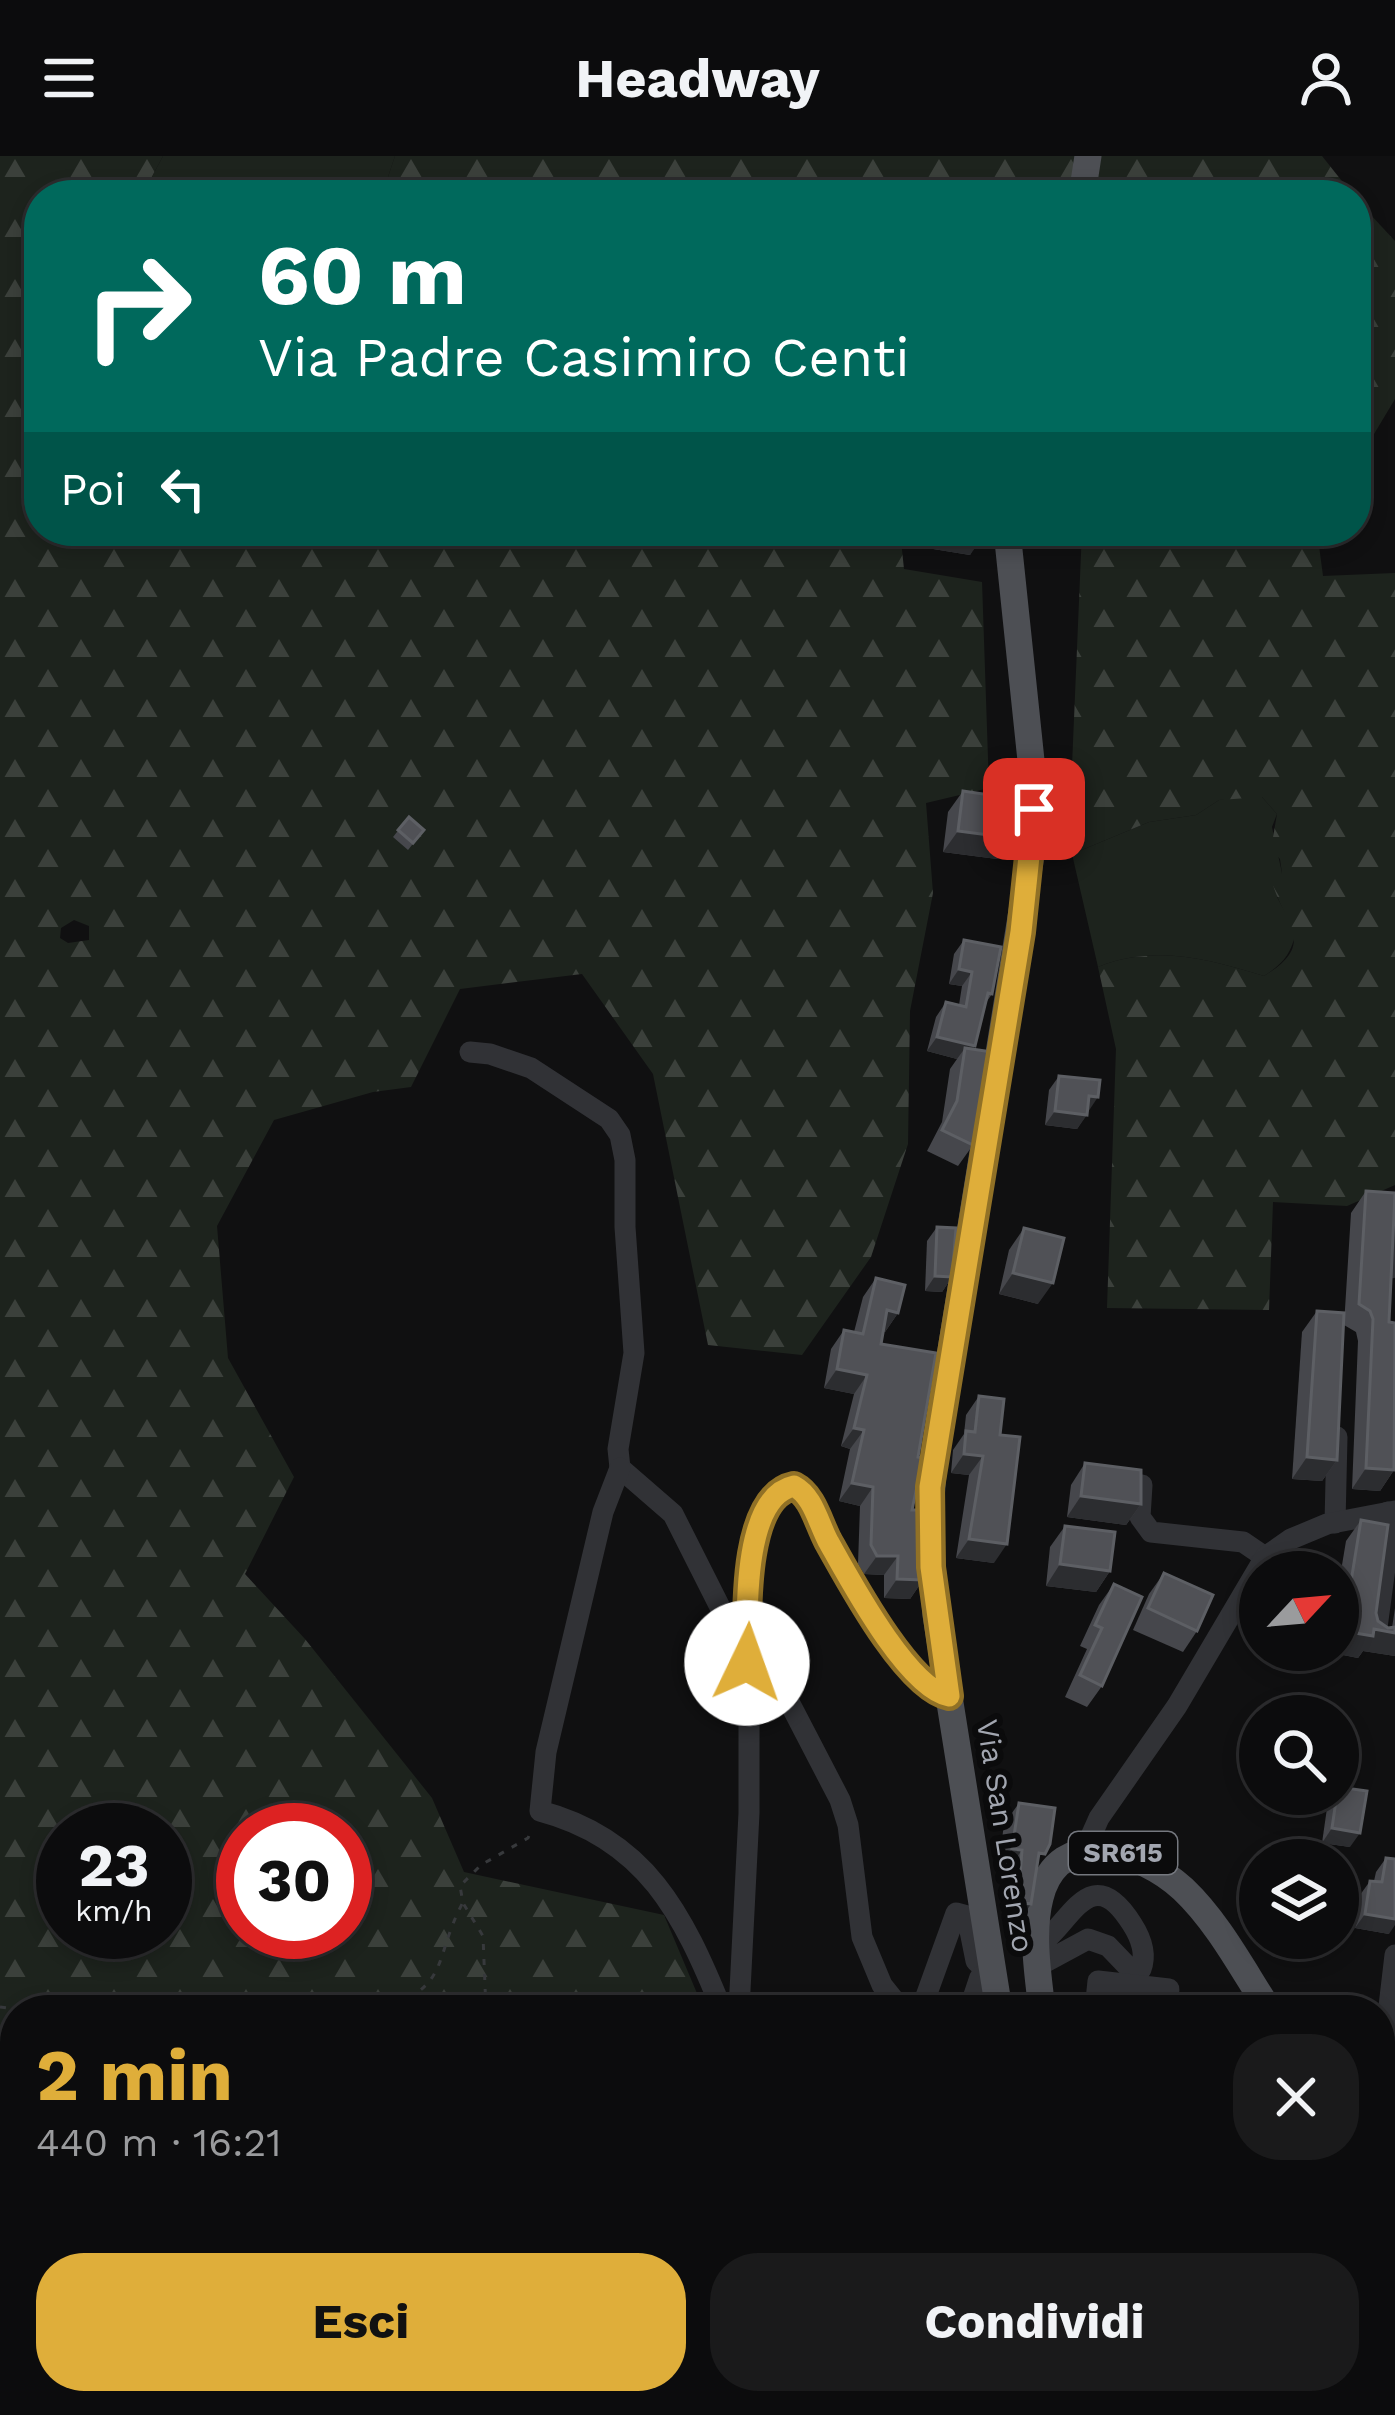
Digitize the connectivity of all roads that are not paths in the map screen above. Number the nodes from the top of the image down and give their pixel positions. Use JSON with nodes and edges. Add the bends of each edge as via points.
{"nodes":[{"id":1,"x":1009,"y":546,"type":"edge"},
{"id":2,"x":470,"y":1052,"type":"dead end"},
{"id":3,"x":1395,"y":1215,"type":"edge"},
{"id":4,"x":1388,"y":1300,"type":"edge"},
{"id":5,"x":1339,"y":1410,"type":"edge"},
{"id":6,"x":620,"y":1468,"type":"junction"},
{"id":7,"x":1142,"y":1485,"type":"edge"},
{"id":8,"x":1391,"y":1512,"type":"edge"},
{"id":9,"x":1335,"y":1523,"type":"junction"},
{"id":10,"x":1256,"y":1551,"type":"edge"},
{"id":11,"x":1274,"y":1551,"type":"edge"},
{"id":12,"x":1239,"y":1600,"type":"edge"},
{"id":13,"x":1376,"y":1635,"type":"edge"},
{"id":14,"x":748,"y":1637,"type":"junction"},
{"id":15,"x":949,"y":1696,"type":"junction"},
{"id":16,"x":1093,"y":1851,"type":"junction"},
{"id":17,"x":1395,"y":1955,"type":"edge"},
{"id":18,"x":1038,"y":1957,"type":"junction"},
{"id":19,"x":990,"y":1970,"type":"junction"},
{"id":20,"x":1131,"y":1978,"type":"junction"},
{"id":21,"x":715,"y":1995,"type":"edge"},
{"id":22,"x":740,"y":1995,"type":"edge"},
{"id":23,"x":890,"y":1995,"type":"edge"},
{"id":24,"x":926,"y":1995,"type":"edge"},
{"id":25,"x":973,"y":1995,"type":"edge"},
{"id":26,"x":996,"y":1995,"type":"edge"},
{"id":27,"x":1041,"y":1995,"type":"edge"},
{"id":28,"x":1097,"y":1995,"type":"edge"},
{"id":29,"x":1168,"y":1995,"type":"edge"},
{"id":30,"x":1259,"y":1995,"type":"edge"},
{"id":31,"x":1390,"y":1995,"type":"edge"}],
"edges":[{"from":1,"to":15,"type":"main road","name":"Via San Lorenzo","via":[[1033,829],[930,1487],[931,1567]]},
{"from":2,"to":6,"type":"street","via":[[511,1060],[566,1087],[620,1135],[634,1353]]},
{"from":3,"to":4,"type":"street"},
{"from":5,"to":9,"type":"street"},
{"from":6,"to":14,"type":"street","via":[[673,1514],[729,1624]]},
{"from":6,"to":21,"type":"street","via":[[555,1710],[540,1810],[599,1831],[631,1858],[680,1919]]},
{"from":7,"to":10,"type":"street","via":[[1140,1516],[1151,1532],[1243,1542]]},
{"from":8,"to":9,"type":"street"},
{"from":8,"to":13,"type":"street"},
{"from":9,"to":11,"type":"street"},
{"from":12,"to":16,"type":"street","via":[[1099,1818]]},
{"from":14,"to":15,"type":"street","via":[[755,1535],[778,1494],[794,1486],[895,1647],[930,1687]]},
{"from":14,"to":22,"type":"street"},
{"from":14,"to":23,"type":"street","via":[[759,1644],[840,1800],[862,1937]]},
{"from":15,"to":19,"type":"main road","name":"Via San Lorenzo"},
{"from":16,"to":18,"type":"main road","number":"SR615","via":[[1066,1859],[1045,1882]]},
{"from":16,"to":30,"type":"main road","number":"SR615","via":[[1132,1857],[1184,1890]]},
{"from":17,"to":31,"type":"street"},
{"from":18,"to":20,"type":"street","via":[[1088,1939],[1108,1946]]},
{"from":18,"to":20,"type":"street","via":[[1081,1900],[1101,1897],[1122,1910],[1141,1943],[1143,1966]]},
{"from":18,"to":27,"type":"main road","number":"SR615"},
{"from":19,"to":24,"type":"street","via":[[976,1961],[967,1916],[956,1913]]},
{"from":19,"to":25,"type":"street"},
{"from":19,"to":26,"type":"main road","name":"Via San Lorenzo"},
{"from":20,"to":28,"type":"street","via":[[1098,1981]]},
{"from":20,"to":29,"type":"street"}]}
